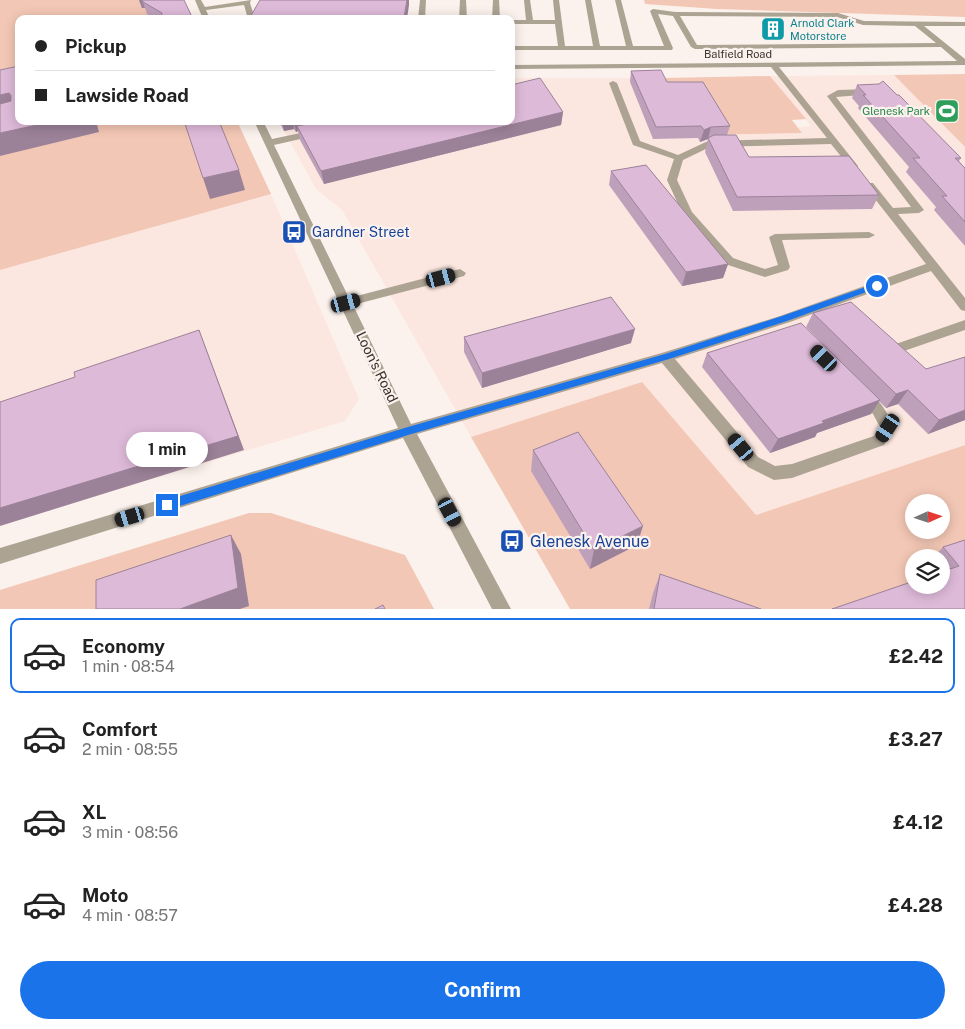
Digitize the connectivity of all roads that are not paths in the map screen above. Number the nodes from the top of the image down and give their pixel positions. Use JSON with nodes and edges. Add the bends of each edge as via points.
{"nodes":[{"id":1,"x":198,"y":0,"type":"edge"},
{"id":2,"x":423,"y":0,"type":"edge"},
{"id":3,"x":463,"y":0,"type":"edge"},
{"id":4,"x":496,"y":0,"type":"edge"},
{"id":5,"x":527,"y":0,"type":"edge"},
{"id":6,"x":556,"y":0,"type":"edge"},
{"id":7,"x":588,"y":0,"type":"edge"},
{"id":8,"x":618,"y":0,"type":"edge"},
{"id":9,"x":248,"y":1,"type":"edge"},
{"id":10,"x":202,"y":9,"type":"junction"},
{"id":11,"x":675,"y":14,"type":"junction"},
{"id":12,"x":205,"y":15,"type":"edge"},
{"id":13,"x":251,"y":15,"type":"edge"},
{"id":14,"x":421,"y":15,"type":"edge"},
{"id":15,"x":462,"y":15,"type":"edge"},
{"id":16,"x":496,"y":15,"type":"edge"},
{"id":17,"x":515,"y":22,"type":"edge"},
{"id":18,"x":530,"y":22,"type":"junction"},
{"id":19,"x":558,"y":22,"type":"junction"},
{"id":20,"x":916,"y":23,"type":"junction"},
{"id":21,"x":965,"y":24,"type":"edge"},
{"id":22,"x":942,"y":45,"type":"junction"},
{"id":23,"x":515,"y":48,"type":"edge"},
{"id":24,"x":562,"y":48,"type":"junction"},
{"id":25,"x":597,"y":48,"type":"junction"},
{"id":26,"x":630,"y":48,"type":"junction"},
{"id":27,"x":734,"y":56,"type":"junction"},
{"id":28,"x":965,"y":63,"type":"edge"},
{"id":29,"x":773,"y":65,"type":"junction"},
{"id":30,"x":515,"y":66,"type":"edge"},
{"id":31,"x":613,"y":82,"type":"dead end"},
{"id":32,"x":873,"y":92,"type":"edge"},
{"id":33,"x":260,"y":125,"type":"edge"},
{"id":34,"x":322,"y":131,"type":"edge"},
{"id":35,"x":834,"y":142,"type":"junction"},
{"id":36,"x":268,"y":143,"type":"junction"},
{"id":37,"x":679,"y":158,"type":"junction"},
{"id":38,"x":889,"y":211,"type":"junction"},
{"id":39,"x":868,"y":235,"type":"dead end"},
{"id":40,"x":933,"y":266,"type":"junction"},
{"id":41,"x":460,"y":273,"type":"dead end"},
{"id":42,"x":346,"y":303,"type":"junction"},
{"id":43,"x":965,"y":307,"type":"edge"},
{"id":44,"x":784,"y":318,"type":"junction"},
{"id":45,"x":965,"y":326,"type":"edge"},
{"id":46,"x":798,"y":332,"type":"edge"},
{"id":47,"x":898,"y":348,"type":"edge"},
{"id":48,"x":666,"y":357,"type":"junction"},
{"id":49,"x":851,"y":384,"type":"edge"},
{"id":50,"x":408,"y":431,"type":"junction"},
{"id":51,"x":0,"y":556,"type":"edge"},
{"id":52,"x":502,"y":609,"type":"edge"}],
"edges":[{"from":1,"to":10,"type":"street"},
{"from":2,"to":14,"type":"street"},
{"from":3,"to":15,"type":"street"},
{"from":4,"to":16,"type":"street"},
{"from":5,"to":18,"type":"street"},
{"from":6,"to":19,"type":"street"},
{"from":7,"to":25,"type":"street"},
{"from":8,"to":26,"type":"street"},
{"from":9,"to":10,"type":"street"},
{"from":9,"to":13,"type":"street"},
{"from":10,"to":12,"type":"street"},
{"from":11,"to":20,"type":"street","via":[[838,15],[863,23]]},
{"from":11,"to":26,"type":"street","via":[[653,11],[669,48]]},
{"from":11,"to":27,"type":"street","via":[[695,47]]},
{"from":17,"to":18,"type":"street"},
{"from":18,"to":19,"type":"street"},
{"from":19,"to":24,"type":"street"},
{"from":20,"to":21,"type":"street"},
{"from":20,"to":22,"type":"street"},
{"from":22,"to":27,"type":"street","via":[[874,46]]},
{"from":22,"to":28,"type":"street"},
{"from":23,"to":24,"type":"street"},
{"from":24,"to":25,"type":"street"},
{"from":25,"to":26,"type":"street"},
{"from":27,"to":29,"type":"street","name":"Balfield Road"},
{"from":27,"to":30,"type":"street","name":"Balfield Road"},
{"from":28,"to":29,"type":"street","name":"Balfield Road"},
{"from":29,"to":35,"type":"street"},
{"from":31,"to":37,"type":"street","via":[[636,143]]},
{"from":32,"to":38,"type":"street","via":[[831,96],[919,210]]},
{"from":33,"to":36,"type":"street","name":"Loon's Road"},
{"from":34,"to":36,"type":"street"},
{"from":35,"to":37,"type":"street","via":[[708,144]]},
{"from":35,"to":38,"type":"street"},
{"from":36,"to":42,"type":"street","name":"Loon's Road"},
{"from":37,"to":39,"type":"street","via":[[672,180],[687,213],[729,262],[765,273],[784,267],[775,237]]},
{"from":38,"to":40,"type":"street"},
{"from":40,"to":43,"type":"street"},
{"from":40,"to":44,"type":"street"},
{"from":41,"to":42,"type":"street"},
{"from":42,"to":50,"type":"street","name":"Loon's Road"},
{"from":44,"to":46,"type":"street"},
{"from":44,"to":48,"type":"street"},
{"from":45,"to":47,"type":"street"},
{"from":48,"to":49,"type":"street","via":[[753,462],[774,473],[792,472],[879,441],[888,428],[878,410]]},
{"from":48,"to":50,"type":"street"},
{"from":50,"to":51,"type":"street"},
{"from":50,"to":52,"type":"street","name":"Loon's Road"}]}
